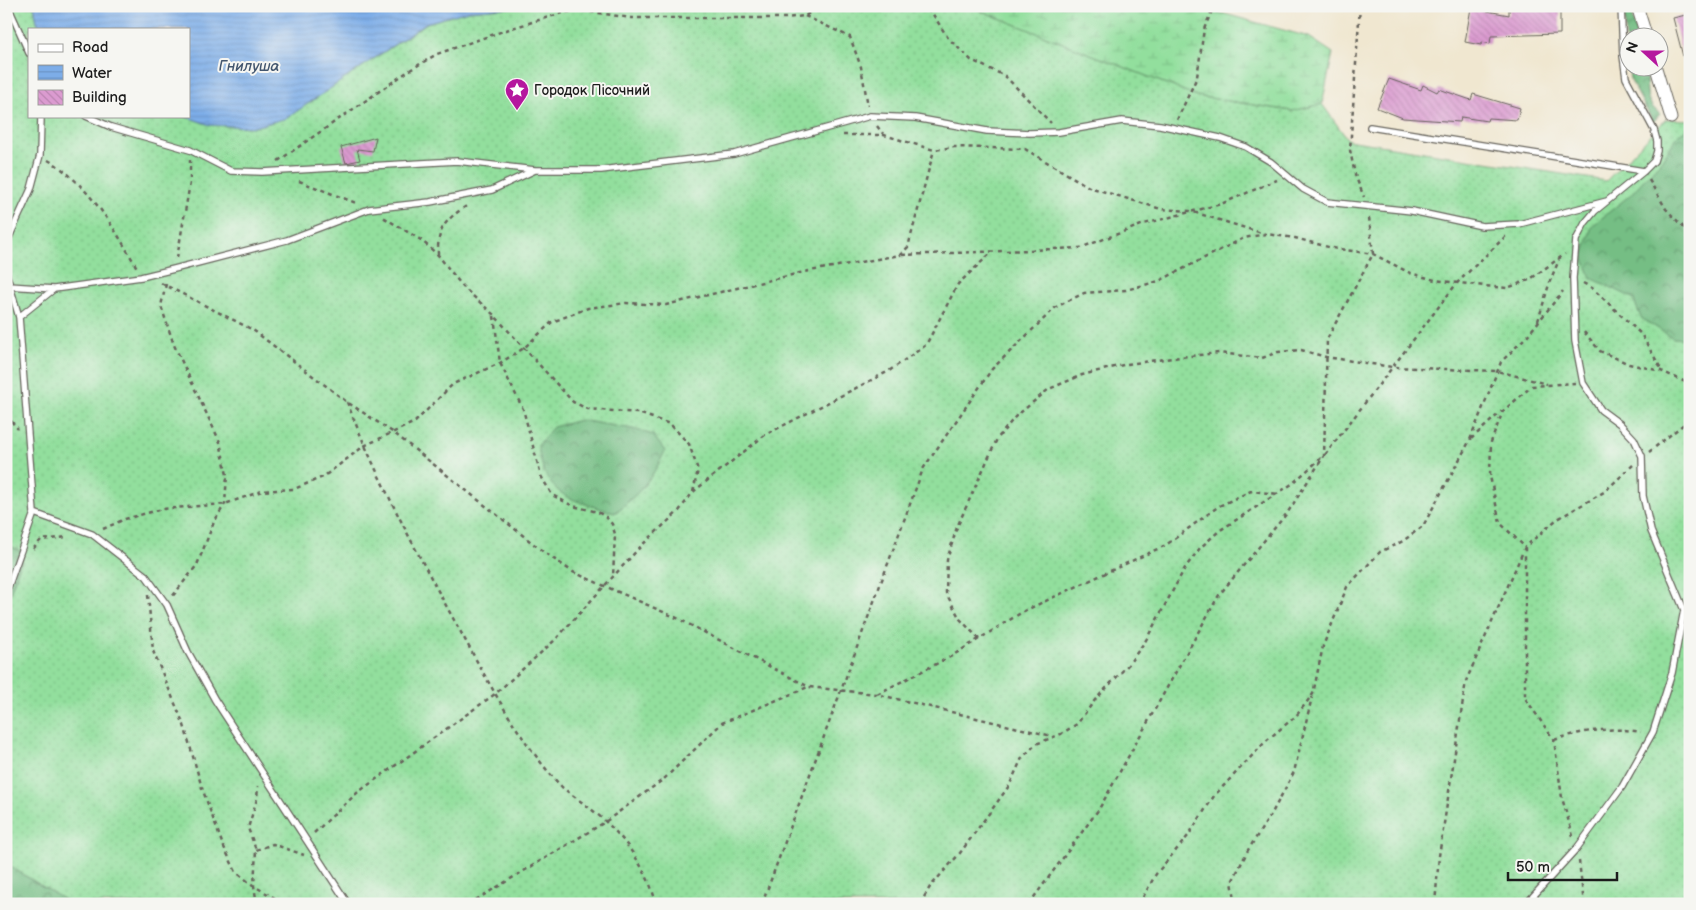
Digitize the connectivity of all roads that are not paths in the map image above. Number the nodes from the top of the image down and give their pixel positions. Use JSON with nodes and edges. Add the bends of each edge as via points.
{"nodes":[{"id":1,"x":8,"y":6,"type":"edge"},
{"id":2,"x":1621,"y":6,"type":"edge"},
{"id":3,"x":1638,"y":6,"type":"edge"},
{"id":4,"x":1644,"y":28,"type":"edge"},
{"id":5,"x":28,"y":51,"type":"edge"},
{"id":6,"x":1659,"y":78,"type":"edge"},
{"id":7,"x":41,"y":118,"type":"edge"},
{"id":8,"x":91,"y":118,"type":"edge"},
{"id":9,"x":1672,"y":118,"type":"dead end"},
{"id":10,"x":1370,"y":126,"type":"dead end"},
{"id":11,"x":535,"y":170,"type":"junction"},
{"id":12,"x":1644,"y":171,"type":"junction"},
{"id":13,"x":1607,"y":201,"type":"junction"},
{"id":14,"x":6,"y":244,"type":"edge"},
{"id":15,"x":6,"y":273,"type":"edge"},
{"id":16,"x":9,"y":286,"type":"junction"},
{"id":17,"x":54,"y":289,"type":"junction"},
{"id":18,"x":19,"y":317,"type":"junction"},
{"id":19,"x":34,"y":514,"type":"junction"},
{"id":20,"x":6,"y":593,"type":"edge"},
{"id":21,"x":348,"y":904,"type":"edge"},
{"id":22,"x":1526,"y":904,"type":"edge"}],
"edges":[{"from":1,"to":5,"type":"lane"},
{"from":2,"to":12,"type":"lane","via":[[1626,78],[1657,140],[1654,161]]},
{"from":3,"to":4,"type":"street"},
{"from":6,"to":9,"type":"street"},
{"from":7,"to":14,"type":"lane","via":[[40,155],[31,188]]},
{"from":8,"to":11,"type":"lane","via":[[190,150],[231,171],[457,161]]},
{"from":10,"to":12,"type":"lane"},
{"from":11,"to":13,"type":"lane","via":[[602,170],[734,154],[870,116],[915,118],[987,130],[1059,132],[1122,121],[1174,128],[1246,147],[1303,189],[1327,202],[1412,211],[1482,226],[1519,224]]},
{"from":11,"to":17,"type":"lane","via":[[492,190],[369,209],[287,240],[174,269]]},
{"from":12,"to":13,"type":"lane"},
{"from":13,"to":22,"type":"lane","via":[[1585,222],[1575,244],[1575,341],[1583,383],[1601,410],[1634,439],[1642,456],[1643,496],[1651,532],[1684,610],[1672,673],[1653,732],[1622,787],[1576,848]]},
{"from":15,"to":16,"type":"lane"},
{"from":16,"to":17,"type":"lane"},
{"from":16,"to":18,"type":"lane"},
{"from":17,"to":18,"type":"lane"},
{"from":18,"to":19,"type":"lane"},
{"from":19,"to":20,"type":"lane"},
{"from":19,"to":21,"type":"lane","via":[[92,534],[146,576],[167,604],[188,652],[215,700]]}]}
